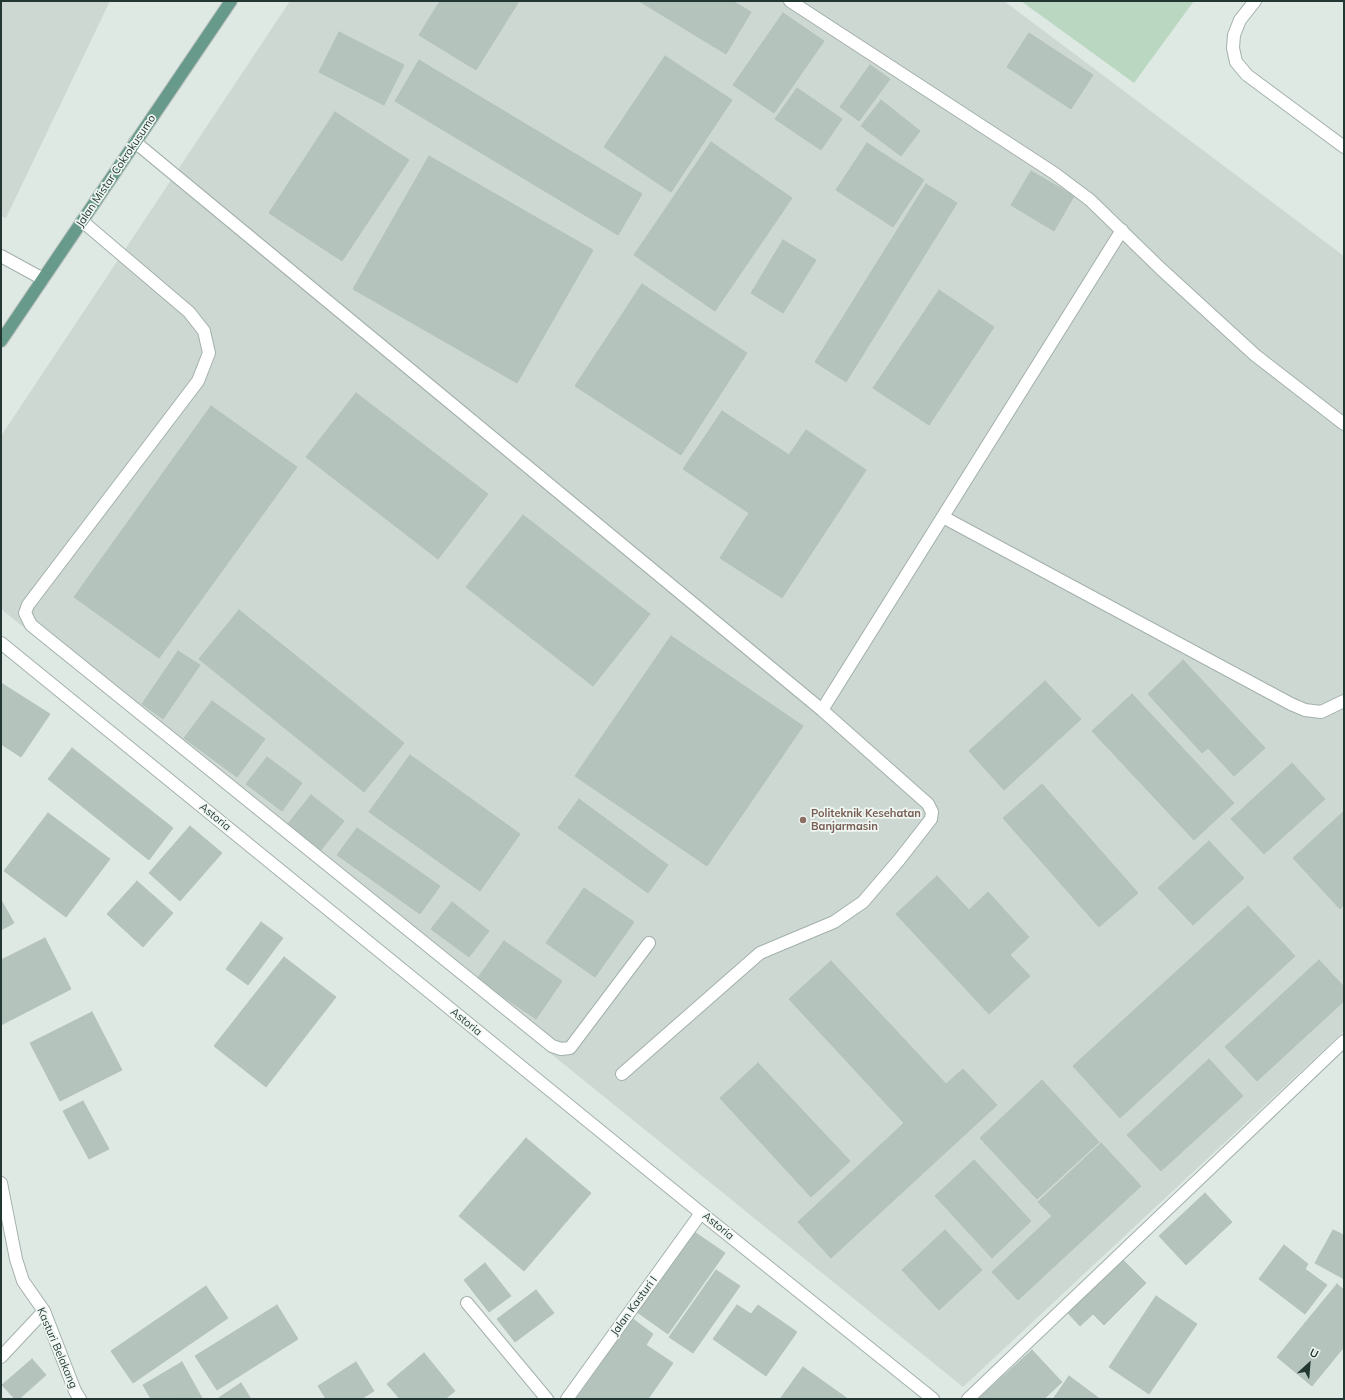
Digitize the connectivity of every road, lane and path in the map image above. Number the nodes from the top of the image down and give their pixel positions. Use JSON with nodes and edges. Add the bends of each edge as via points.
{"nodes":[{"id":1,"x":231,"y":1,"type":"edge"},
{"id":2,"x":790,"y":1,"type":"edge"},
{"id":3,"x":1255,"y":1,"type":"edge"},
{"id":4,"x":135,"y":142,"type":"junction"},
{"id":5,"x":1344,"y":147,"type":"edge"},
{"id":6,"x":82,"y":221,"type":"junction"},
{"id":7,"x":1122,"y":230,"type":"junction"},
{"id":8,"x":1,"y":256,"type":"edge"},
{"id":9,"x":43,"y":279,"type":"junction"},
{"id":10,"x":1,"y":341,"type":"edge"},
{"id":11,"x":1344,"y":424,"type":"edge"},
{"id":12,"x":943,"y":516,"type":"junction"},
{"id":13,"x":1,"y":643,"type":"edge"},
{"id":14,"x":1344,"y":701,"type":"edge"},
{"id":15,"x":822,"y":710,"type":"junction"},
{"id":16,"x":649,"y":943,"type":"dead end"},
{"id":17,"x":1344,"y":1041,"type":"edge"},
{"id":18,"x":622,"y":1074,"type":"dead end"},
{"id":19,"x":1,"y":1183,"type":"edge"},
{"id":20,"x":701,"y":1212,"type":"junction"},
{"id":21,"x":467,"y":1304,"type":"dead end"},
{"id":22,"x":44,"y":1311,"type":"junction"},
{"id":23,"x":1,"y":1357,"type":"edge"},
{"id":24,"x":80,"y":1399,"type":"edge"},
{"id":25,"x":547,"y":1399,"type":"edge"},
{"id":26,"x":567,"y":1399,"type":"edge"},
{"id":27,"x":933,"y":1399,"type":"edge"},
{"id":28,"x":968,"y":1399,"type":"edge"}],
"edges":[{"from":1,"to":4,"type":"main road","name":"Jalan Mistar Cokrokusumo"},
{"from":2,"to":7,"type":"street","via":[[1054,173],[1090,200]]},
{"from":3,"to":5,"type":"street","via":[[1240,20],[1234,35],[1236,62],[1247,75]]},
{"from":4,"to":6,"type":"main road","name":"Jalan Mistar Cokrokusumo"},
{"from":4,"to":15,"type":"street"},
{"from":6,"to":9,"type":"main road","name":"Jalan Mistar Cokrokusumo"},
{"from":6,"to":16,"type":"street","via":[[189,312],[204,332],[209,353],[198,381],[28,605],[25,613],[31,626],[552,1046],[570,1048]]},
{"from":7,"to":11,"type":"street","via":[[1255,355]]},
{"from":7,"to":12,"type":"street"},
{"from":8,"to":9,"type":"street"},
{"from":9,"to":10,"type":"main road","name":"Jalan Mistar Cokrokusumo"},
{"from":12,"to":14,"type":"street","via":[[1291,704],[1305,710],[1321,712]]},
{"from":12,"to":15,"type":"street"},
{"from":13,"to":20,"type":"street","name":"Astoria"},
{"from":15,"to":18,"type":"street","via":[[928,804],[932,812],[931,819],[863,902],[834,922],[760,953]]},
{"from":17,"to":28,"type":"street"},
{"from":19,"to":22,"type":"street","name":"Kasturi Belakang","via":[[16,1259],[24,1281]]},
{"from":20,"to":26,"type":"street","name":"Jalan Kasturi I"},
{"from":20,"to":27,"type":"street","name":"Astoria"},
{"from":21,"to":25,"type":"street"},
{"from":22,"to":23,"type":"street"},
{"from":22,"to":24,"type":"street","name":"Kasturi Belakang","via":[[74,1391]]}]}
